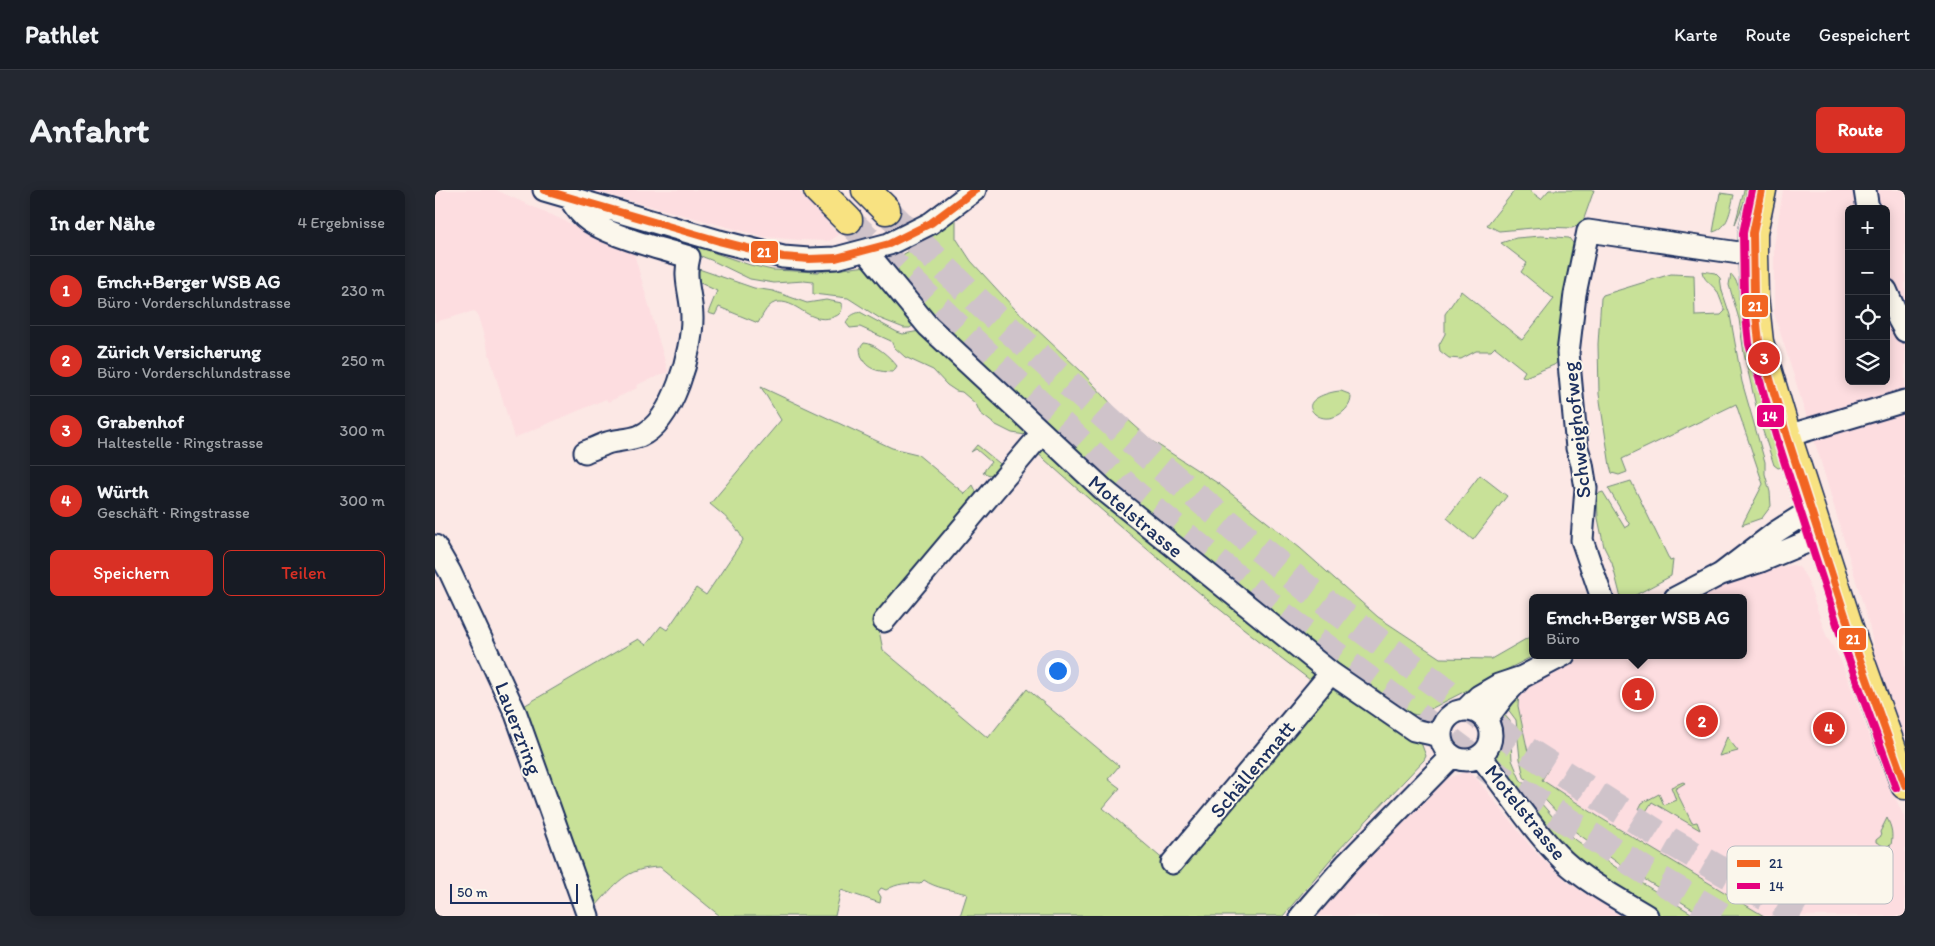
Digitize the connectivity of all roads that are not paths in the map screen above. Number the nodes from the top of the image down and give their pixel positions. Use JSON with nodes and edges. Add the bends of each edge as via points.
{"nodes":[{"id":1,"x":544,"y":190,"type":"edge"},
{"id":2,"x":818,"y":190,"type":"edge"},
{"id":3,"x":866,"y":190,"type":"edge"},
{"id":4,"x":975,"y":190,"type":"edge"},
{"id":5,"x":1762,"y":190,"type":"edge"},
{"id":6,"x":1865,"y":190,"type":"edge"},
{"id":7,"x":569,"y":197,"type":"junction"},
{"id":8,"x":1867,"y":205,"type":"edge"},
{"id":9,"x":886,"y":210,"type":"tunnel mouth"},
{"id":10,"x":848,"y":220,"type":"tunnel mouth"},
{"id":11,"x":866,"y":251,"type":"junction"},
{"id":12,"x":1753,"y":255,"type":"junction"},
{"id":13,"x":1888,"y":295,"type":"edge"},
{"id":14,"x":1905,"y":330,"type":"edge"},
{"id":15,"x":1905,"y":401,"type":"edge"},
{"id":16,"x":1042,"y":433,"type":"junction"},
{"id":17,"x":1787,"y":436,"type":"junction"},
{"id":18,"x":585,"y":452,"type":"dead end"},
{"id":19,"x":1816,"y":526,"type":"junction"},
{"id":20,"x":435,"y":546,"type":"edge"},
{"id":21,"x":1601,"y":594,"type":"edge"},
{"id":22,"x":1683,"y":594,"type":"edge"},
{"id":23,"x":884,"y":621,"type":"dead end"},
{"id":24,"x":1556,"y":659,"type":"edge"},
{"id":25,"x":1331,"y":673,"type":"junction"},
{"id":26,"x":1522,"y":677,"type":"junction"},
{"id":27,"x":1465,"y":710,"type":"junction"},
{"id":28,"x":1486,"y":720,"type":"junction"},
{"id":29,"x":1441,"y":736,"type":"junction"},
{"id":30,"x":1451,"y":756,"type":"junction"},
{"id":31,"x":1480,"y":756,"type":"junction"},
{"id":32,"x":1905,"y":785,"type":"edge"},
{"id":33,"x":1172,"y":863,"type":"dead end"},
{"id":34,"x":588,"y":916,"type":"edge"},
{"id":35,"x":1301,"y":916,"type":"edge"},
{"id":36,"x":1647,"y":916,"type":"edge"}],
"edges":[{"from":1,"to":7,"type":"street"},
{"from":2,"to":10,"type":"main road"},
{"from":3,"to":9,"type":"main road"},
{"from":4,"to":11,"type":"street","via":[[911,234]]},
{"from":5,"to":12,"type":"main road"},
{"from":6,"to":8,"type":"street"},
{"from":7,"to":11,"type":"street","via":[[783,257],[836,258]]},
{"from":7,"to":18,"type":"street","via":[[589,221],[689,258],[686,271],[692,315],[691,342],[665,413],[641,436]]},
{"from":11,"to":16,"type":"street","name":"Motelstrasse","via":[[928,326]]},
{"from":12,"to":17,"type":"main road","via":[[1757,332]]},
{"from":12,"to":21,"type":"street","name":"Schweighofweg","via":[[1588,231],[1575,294],[1568,353],[1577,448],[1586,488],[1582,540]]},
{"from":13,"to":14,"type":"street"},
{"from":15,"to":17,"type":"street"},
{"from":16,"to":23,"type":"street"},
{"from":16,"to":25,"type":"street","name":"Motelstrasse","via":[[1105,491]]},
{"from":17,"to":19,"type":"main road"},
{"from":19,"to":22,"type":"street","via":[[1798,518],[1721,574]]},
{"from":19,"to":32,"type":"main road"},
{"from":20,"to":34,"type":"street","name":"Lauerzring","via":[[516,714]]},
{"from":24,"to":26,"type":"street"},
{"from":25,"to":29,"type":"street","name":"Motelstrasse","via":[[1414,730]]},
{"from":25,"to":33,"type":"street","name":"Schällenmatt"},
{"from":26,"to":27,"type":"street","via":[[1498,685],[1479,696]]},
{"from":26,"to":28,"type":"street"},
{"from":27,"to":28,"type":"street","via":[[1473,711]]},
{"from":27,"to":29,"type":"street","via":[[1450,715]]},
{"from":28,"to":31,"type":"street","via":[[1491,729],[1491,740]]},
{"from":29,"to":30,"type":"street"},
{"from":30,"to":31,"type":"street","via":[[1461,760]]},
{"from":30,"to":35,"type":"street","via":[[1346,864]]},
{"from":31,"to":36,"type":"street","name":"Motelstrasse","via":[[1565,862]]}]}
